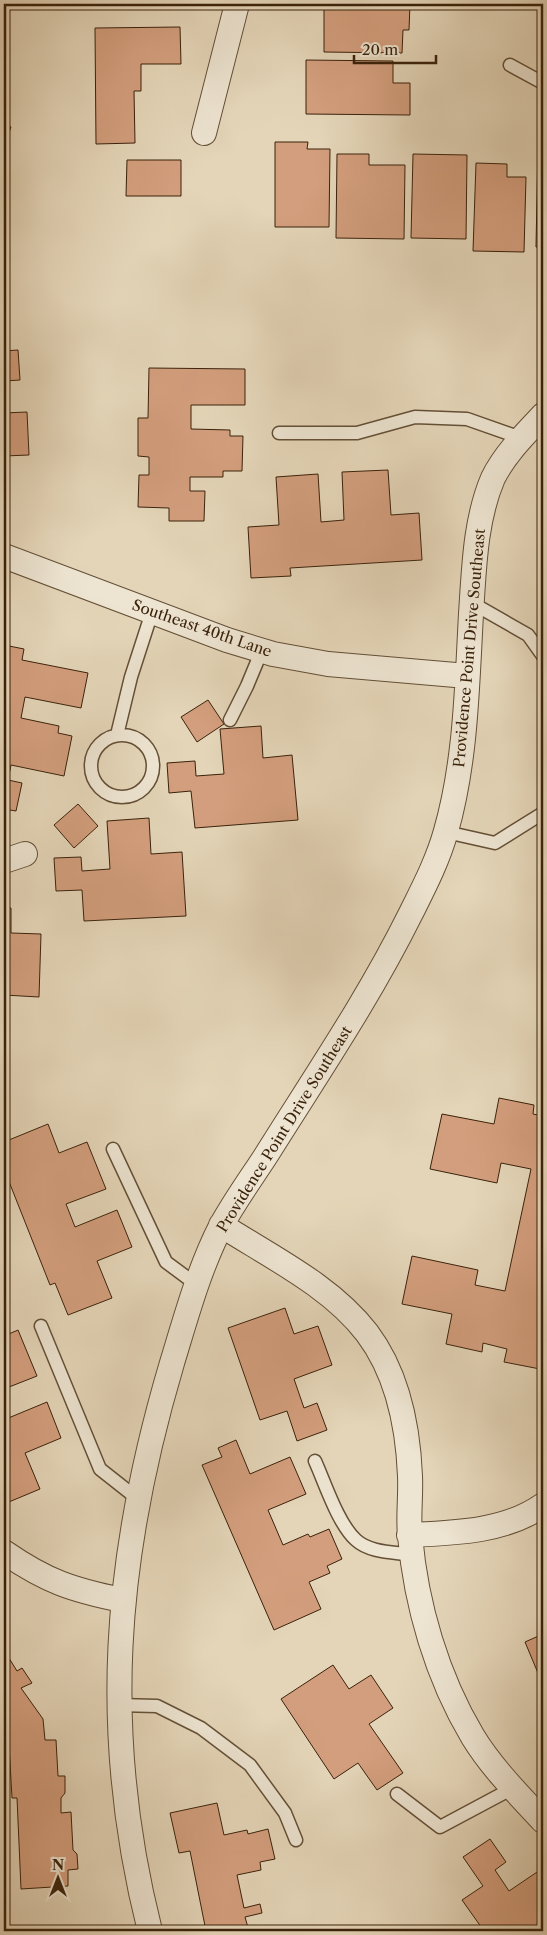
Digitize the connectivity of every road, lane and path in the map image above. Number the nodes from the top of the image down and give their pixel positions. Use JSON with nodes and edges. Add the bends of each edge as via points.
{"nodes":[{"id":1,"x":237,"y":4,"type":"edge"},
{"id":2,"x":510,"y":65,"type":"dead end"},
{"id":3,"x":543,"y":83,"type":"edge"},
{"id":4,"x":204,"y":133,"type":"dead end"},
{"id":5,"x":543,"y":415,"type":"edge"},
{"id":6,"x":278,"y":433,"type":"dead end"},
{"id":7,"x":521,"y":438,"type":"junction"},
{"id":8,"x":4,"y":556,"type":"edge"},
{"id":9,"x":472,"y":603,"type":"junction"},
{"id":10,"x":152,"y":612,"type":"junction"},
{"id":11,"x":262,"y":650,"type":"junction"},
{"id":12,"x":543,"y":656,"type":"edge"},
{"id":13,"x":468,"y":676,"type":"junction"},
{"id":14,"x":230,"y":720,"type":"dead end"},
{"id":15,"x":117,"y":735,"type":"junction"},
{"id":16,"x":543,"y":812,"type":"edge"},
{"id":17,"x":446,"y":832,"type":"junction"},
{"id":18,"x":113,"y":1149,"type":"dead end"},
{"id":19,"x":221,"y":1225,"type":"junction"},
{"id":20,"x":197,"y":1285,"type":"junction"},
{"id":21,"x":41,"y":1326,"type":"dead end"},
{"id":22,"x":315,"y":1461,"type":"dead end"},
{"id":23,"x":138,"y":1499,"type":"junction"},
{"id":24,"x":543,"y":1505,"type":"edge"},
{"id":25,"x":411,"y":1545,"type":"junction"},
{"id":26,"x":4,"y":1552,"type":"edge"},
{"id":27,"x":122,"y":1600,"type":"junction"},
{"id":28,"x":118,"y":1705,"type":"junction"},
{"id":29,"x":513,"y":1788,"type":"junction"},
{"id":30,"x":397,"y":1794,"type":"dead end"},
{"id":31,"x":543,"y":1821,"type":"edge"},
{"id":32,"x":296,"y":1840,"type":"dead end"},
{"id":33,"x":150,"y":1931,"type":"edge"}],
"edges":[{"from":1,"to":4,"type":"street"},
{"from":2,"to":3,"type":"lane"},
{"from":5,"to":7,"type":"street","name":"Providence Point Drive Southeast"},
{"from":6,"to":7,"type":"lane","via":[[357,433],[415,417],[468,419]]},
{"from":7,"to":9,"type":"street","name":"Providence Point Drive Southeast","via":[[494,477],[481,515]]},
{"from":8,"to":10,"type":"street","name":"Southeast 40th Lane"},
{"from":9,"to":12,"type":"lane","via":[[528,635]]},
{"from":9,"to":13,"type":"street","name":"Providence Point Drive Southeast"},
{"from":10,"to":11,"type":"street","name":"Southeast 40th Lane"},
{"from":10,"to":15,"type":"lane"},
{"from":11,"to":13,"type":"street","name":"Southeast 40th Lane","via":[[328,664]]},
{"from":11,"to":14,"type":"lane"},
{"from":13,"to":17,"type":"street","name":"Providence Point Drive Southeast","via":[[466,719]]},
{"from":15,"to":15,"type":"lane","via":[[127,735],[145,744],[153,763],[148,782],[142,790],[123,797],[103,791],[91,774],[93,753],[98,744]]},
{"from":16,"to":17,"type":"lane","via":[[495,843]]},
{"from":17,"to":19,"type":"street","name":"Providence Point Drive Southeast","via":[[423,890],[364,999]]},
{"from":18,"to":20,"type":"lane","via":[[166,1262]]},
{"from":19,"to":20,"type":"street","name":"Providence Point Drive Southeast"},
{"from":19,"to":25,"type":"street","via":[[342,1307],[366,1332],[381,1355],[403,1409],[410,1476]]},
{"from":20,"to":23,"type":"street","name":"Providence Point Drive Southeast","via":[[151,1433]]},
{"from":21,"to":23,"type":"lane","via":[[100,1469]]},
{"from":22,"to":25,"type":"lane","via":[[344,1523],[357,1541],[376,1550]]},
{"from":23,"to":27,"type":"street","name":"Providence Point Drive Southeast"},
{"from":24,"to":25,"type":"street","via":[[532,1513],[496,1526]]},
{"from":25,"to":29,"type":"street","via":[[422,1610],[445,1681],[474,1737]]},
{"from":26,"to":27,"type":"street","via":[[47,1580]]},
{"from":27,"to":28,"type":"street","name":"Providence Point Drive Southeast"},
{"from":28,"to":32,"type":"lane","via":[[157,1706],[201,1728],[250,1765],[285,1812]]},
{"from":28,"to":33,"type":"street","name":"Providence Point Drive Southeast","via":[[121,1769],[130,1844]]},
{"from":29,"to":30,"type":"lane","via":[[440,1827]]},
{"from":29,"to":31,"type":"street"}]}
